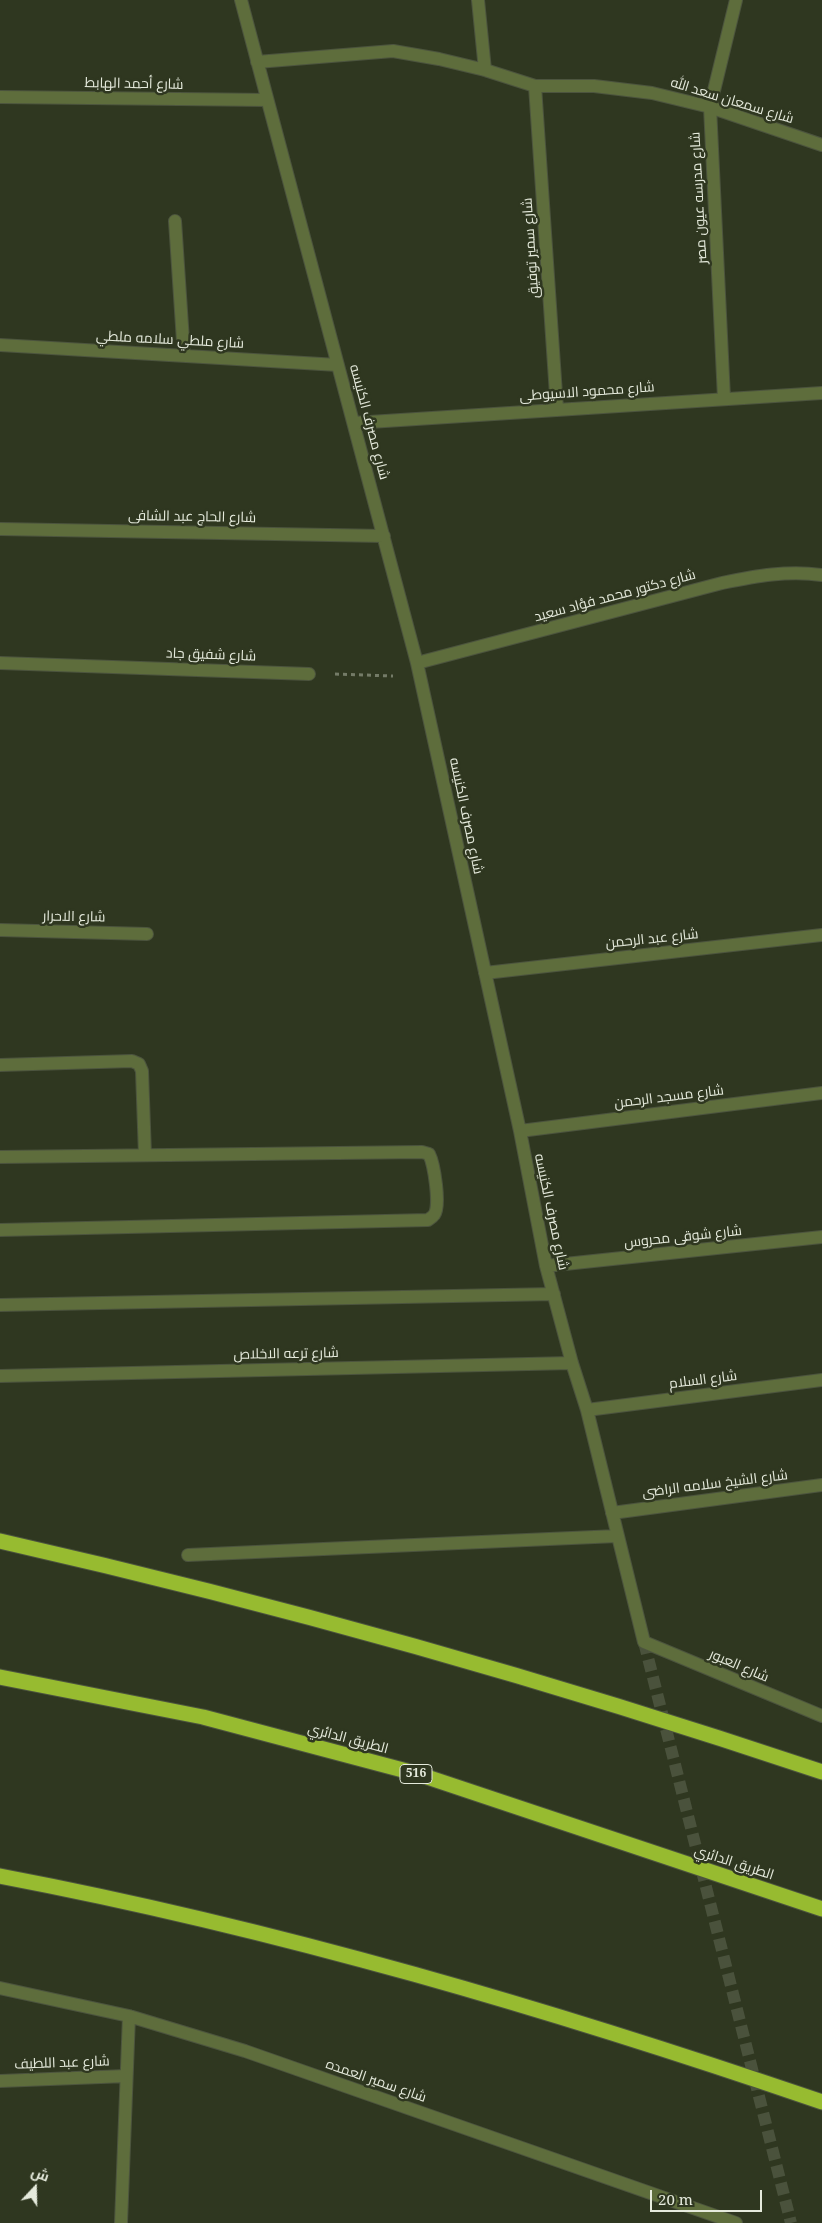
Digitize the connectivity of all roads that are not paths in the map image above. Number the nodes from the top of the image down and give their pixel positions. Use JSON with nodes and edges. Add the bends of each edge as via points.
{"nodes":[{"id":1,"x":241,"y":0,"type":"edge"},
{"id":2,"x":478,"y":0,"type":"edge"},
{"id":3,"x":736,"y":0,"type":"edge"},
{"id":4,"x":257,"y":62,"type":"junction"},
{"id":5,"x":485,"y":70,"type":"junction"},
{"id":6,"x":535,"y":86,"type":"junction"},
{"id":7,"x":0,"y":97,"type":"edge"},
{"id":8,"x":267,"y":100,"type":"junction"},
{"id":9,"x":710,"y":107,"type":"junction"},
{"id":10,"x":822,"y":146,"type":"edge"},
{"id":11,"x":175,"y":222,"type":"dead end"},
{"id":12,"x":0,"y":346,"type":"edge"},
{"id":13,"x":184,"y":356,"type":"junction"},
{"id":14,"x":338,"y":365,"type":"junction"},
{"id":15,"x":822,"y":393,"type":"edge"},
{"id":16,"x":724,"y":398,"type":"junction"},
{"id":17,"x":557,"y":409,"type":"junction"},
{"id":18,"x":354,"y":423,"type":"junction"},
{"id":19,"x":0,"y":529,"type":"edge"},
{"id":20,"x":384,"y":536,"type":"junction"},
{"id":21,"x":822,"y":575,"type":"edge"},
{"id":22,"x":0,"y":663,"type":"edge"},
{"id":23,"x":417,"y":663,"type":"junction"},
{"id":24,"x":309,"y":674,"type":"road end"},
{"id":25,"x":0,"y":930,"type":"edge"},
{"id":26,"x":147,"y":934,"type":"dead end"},
{"id":27,"x":822,"y":935,"type":"edge"},
{"id":28,"x":485,"y":973,"type":"junction"},
{"id":29,"x":0,"y":1065,"type":"edge"},
{"id":30,"x":822,"y":1093,"type":"edge"},
{"id":31,"x":520,"y":1131,"type":"junction"},
{"id":32,"x":145,"y":1155,"type":"junction"},
{"id":33,"x":0,"y":1157,"type":"edge"},
{"id":34,"x":0,"y":1230,"type":"edge"},
{"id":35,"x":822,"y":1237,"type":"edge"},
{"id":36,"x":546,"y":1266,"type":"junction"},
{"id":37,"x":554,"y":1294,"type":"junction"},
{"id":38,"x":0,"y":1305,"type":"edge"},
{"id":39,"x":572,"y":1363,"type":"junction"},
{"id":40,"x":0,"y":1376,"type":"edge"},
{"id":41,"x":822,"y":1380,"type":"edge"},
{"id":42,"x":587,"y":1410,"type":"junction"},
{"id":43,"x":822,"y":1485,"type":"edge"},
{"id":44,"x":612,"y":1513,"type":"junction"},
{"id":45,"x":618,"y":1536,"type":"junction"},
{"id":46,"x":0,"y":1541,"type":"edge"},
{"id":47,"x":188,"y":1555,"type":"dead end"},
{"id":48,"x":644,"y":1642,"type":"joint"},
{"id":49,"x":0,"y":1677,"type":"edge"},
{"id":50,"x":822,"y":1716,"type":"edge"},
{"id":51,"x":822,"y":1772,"type":"edge"},
{"id":52,"x":0,"y":1876,"type":"edge"},
{"id":53,"x":822,"y":1909,"type":"edge"},
{"id":54,"x":0,"y":1988,"type":"edge"},
{"id":55,"x":129,"y":2016,"type":"junction"},
{"id":56,"x":126,"y":2076,"type":"junction"},
{"id":57,"x":0,"y":2081,"type":"edge"},
{"id":58,"x":822,"y":2102,"type":"edge"},
{"id":59,"x":120,"y":2223,"type":"edge"},
{"id":60,"x":736,"y":2223,"type":"edge"}],
"edges":[{"from":1,"to":4,"type":"street","name":"شارع مصرف الكنيسه"},
{"from":2,"to":5,"type":"street"},
{"from":3,"to":9,"type":"street","name":"شارع مدرسه عيون مصر"},
{"from":4,"to":5,"type":"street","name":"شارع سمعان سعد الله","via":[[393,51]]},
{"from":4,"to":8,"type":"street","name":"شارع مصرف الكنيسه"},
{"from":5,"to":6,"type":"street","name":"شارع سمعان سعد الله"},
{"from":6,"to":9,"type":"street","name":"شارع سمعان سعد الله","via":[[594,86],[642,92]]},
{"from":6,"to":17,"type":"street","name":"شارع سمير توفيق"},
{"from":7,"to":8,"type":"street","name":"شارع أحمد الهابط"},
{"from":8,"to":14,"type":"street","name":"شارع مصرف الكنيسه"},
{"from":9,"to":10,"type":"street","name":"شارع سمعان سعد الله"},
{"from":9,"to":16,"type":"street","name":"شارع مدرسه عيون مصر"},
{"from":11,"to":13,"type":"street"},
{"from":12,"to":13,"type":"street","name":"شارع ملطي سلامه ملطي"},
{"from":13,"to":14,"type":"street","name":"شارع ملطي سلامه ملطي"},
{"from":14,"to":18,"type":"street","name":"شارع مصرف الكنيسه"},
{"from":15,"to":16,"type":"street","name":"شارع محمود الاسيوطى"},
{"from":16,"to":17,"type":"street","name":"شارع محمود الاسيوطى"},
{"from":17,"to":18,"type":"street","name":"شارع محمود الاسيوطى"},
{"from":18,"to":20,"type":"street","name":"شارع مصرف الكنيسه"},
{"from":19,"to":20,"type":"street","name":"شارع الحاج عبد الشافى"},
{"from":20,"to":23,"type":"street","name":"شارع مصرف الكنيسه"},
{"from":21,"to":23,"type":"street","name":"شارع دكتور محمد فؤاد سعيد","via":[[764,574],[722,583]]},
{"from":22,"to":24,"type":"street","name":"شارع شفيق جاد"},
{"from":23,"to":28,"type":"street","name":"شارع مصرف الكنيسه"},
{"from":25,"to":26,"type":"street","name":"شارع الاحرار"},
{"from":27,"to":28,"type":"street","name":"شارع عبد الرحمن"},
{"from":28,"to":31,"type":"street","name":"شارع مصرف الكنيسه"},
{"from":29,"to":32,"type":"street","via":[[132,1061],[139,1064],[142,1071]]},
{"from":30,"to":31,"type":"street","name":"شارع مسجد الرحمن"},
{"from":31,"to":36,"type":"street","name":"شارع مصرف الكنيسه"},
{"from":32,"to":33,"type":"street"},
{"from":32,"to":34,"type":"street","via":[[422,1152],[429,1154],[433,1162],[437,1208],[428,1220]]},
{"from":35,"to":36,"type":"street","name":"شارع شوقى محروس"},
{"from":36,"to":37,"type":"street","name":"شارع مصرف الكنيسه"},
{"from":37,"to":38,"type":"street"},
{"from":37,"to":39,"type":"street","name":"شارع مصرف الكنيسه"},
{"from":39,"to":40,"type":"street","name":"شارع ترعه الاخلاص"},
{"from":39,"to":42,"type":"street","name":"شارع مصرف الكنيسه"},
{"from":41,"to":42,"type":"street","name":"شارع السلام"},
{"from":42,"to":44,"type":"street","name":"شارع مصرف الكنيسه"},
{"from":43,"to":44,"type":"street","name":"شارع الشيخ سلامه الراضى"},
{"from":44,"to":45,"type":"street","name":"شارع مصرف الكنيسه"},
{"from":45,"to":47,"type":"street"},
{"from":45,"to":48,"type":"street","name":"شارع مصرف الكنيسه"},
{"from":46,"to":51,"type":"highway","via":[[297,1614],[510,1673]]},
{"from":48,"to":50,"type":"street","name":"شارع العبور"},
{"from":49,"to":53,"type":"highway","name":"الطريق الدائري","number":"516","via":[[203,1717],[418,1774]]},
{"from":52,"to":58,"type":"highway","via":[[196,1919],[365,1961],[673,2051]]},
{"from":54,"to":55,"type":"street","name":"شارع سمير العمده"},
{"from":55,"to":56,"type":"street"},
{"from":55,"to":60,"type":"street","name":"شارع سمير العمده","via":[[245,2051]]},
{"from":56,"to":57,"type":"street","name":"شارع عبد اللطيف"},
{"from":56,"to":59,"type":"street"}]}
